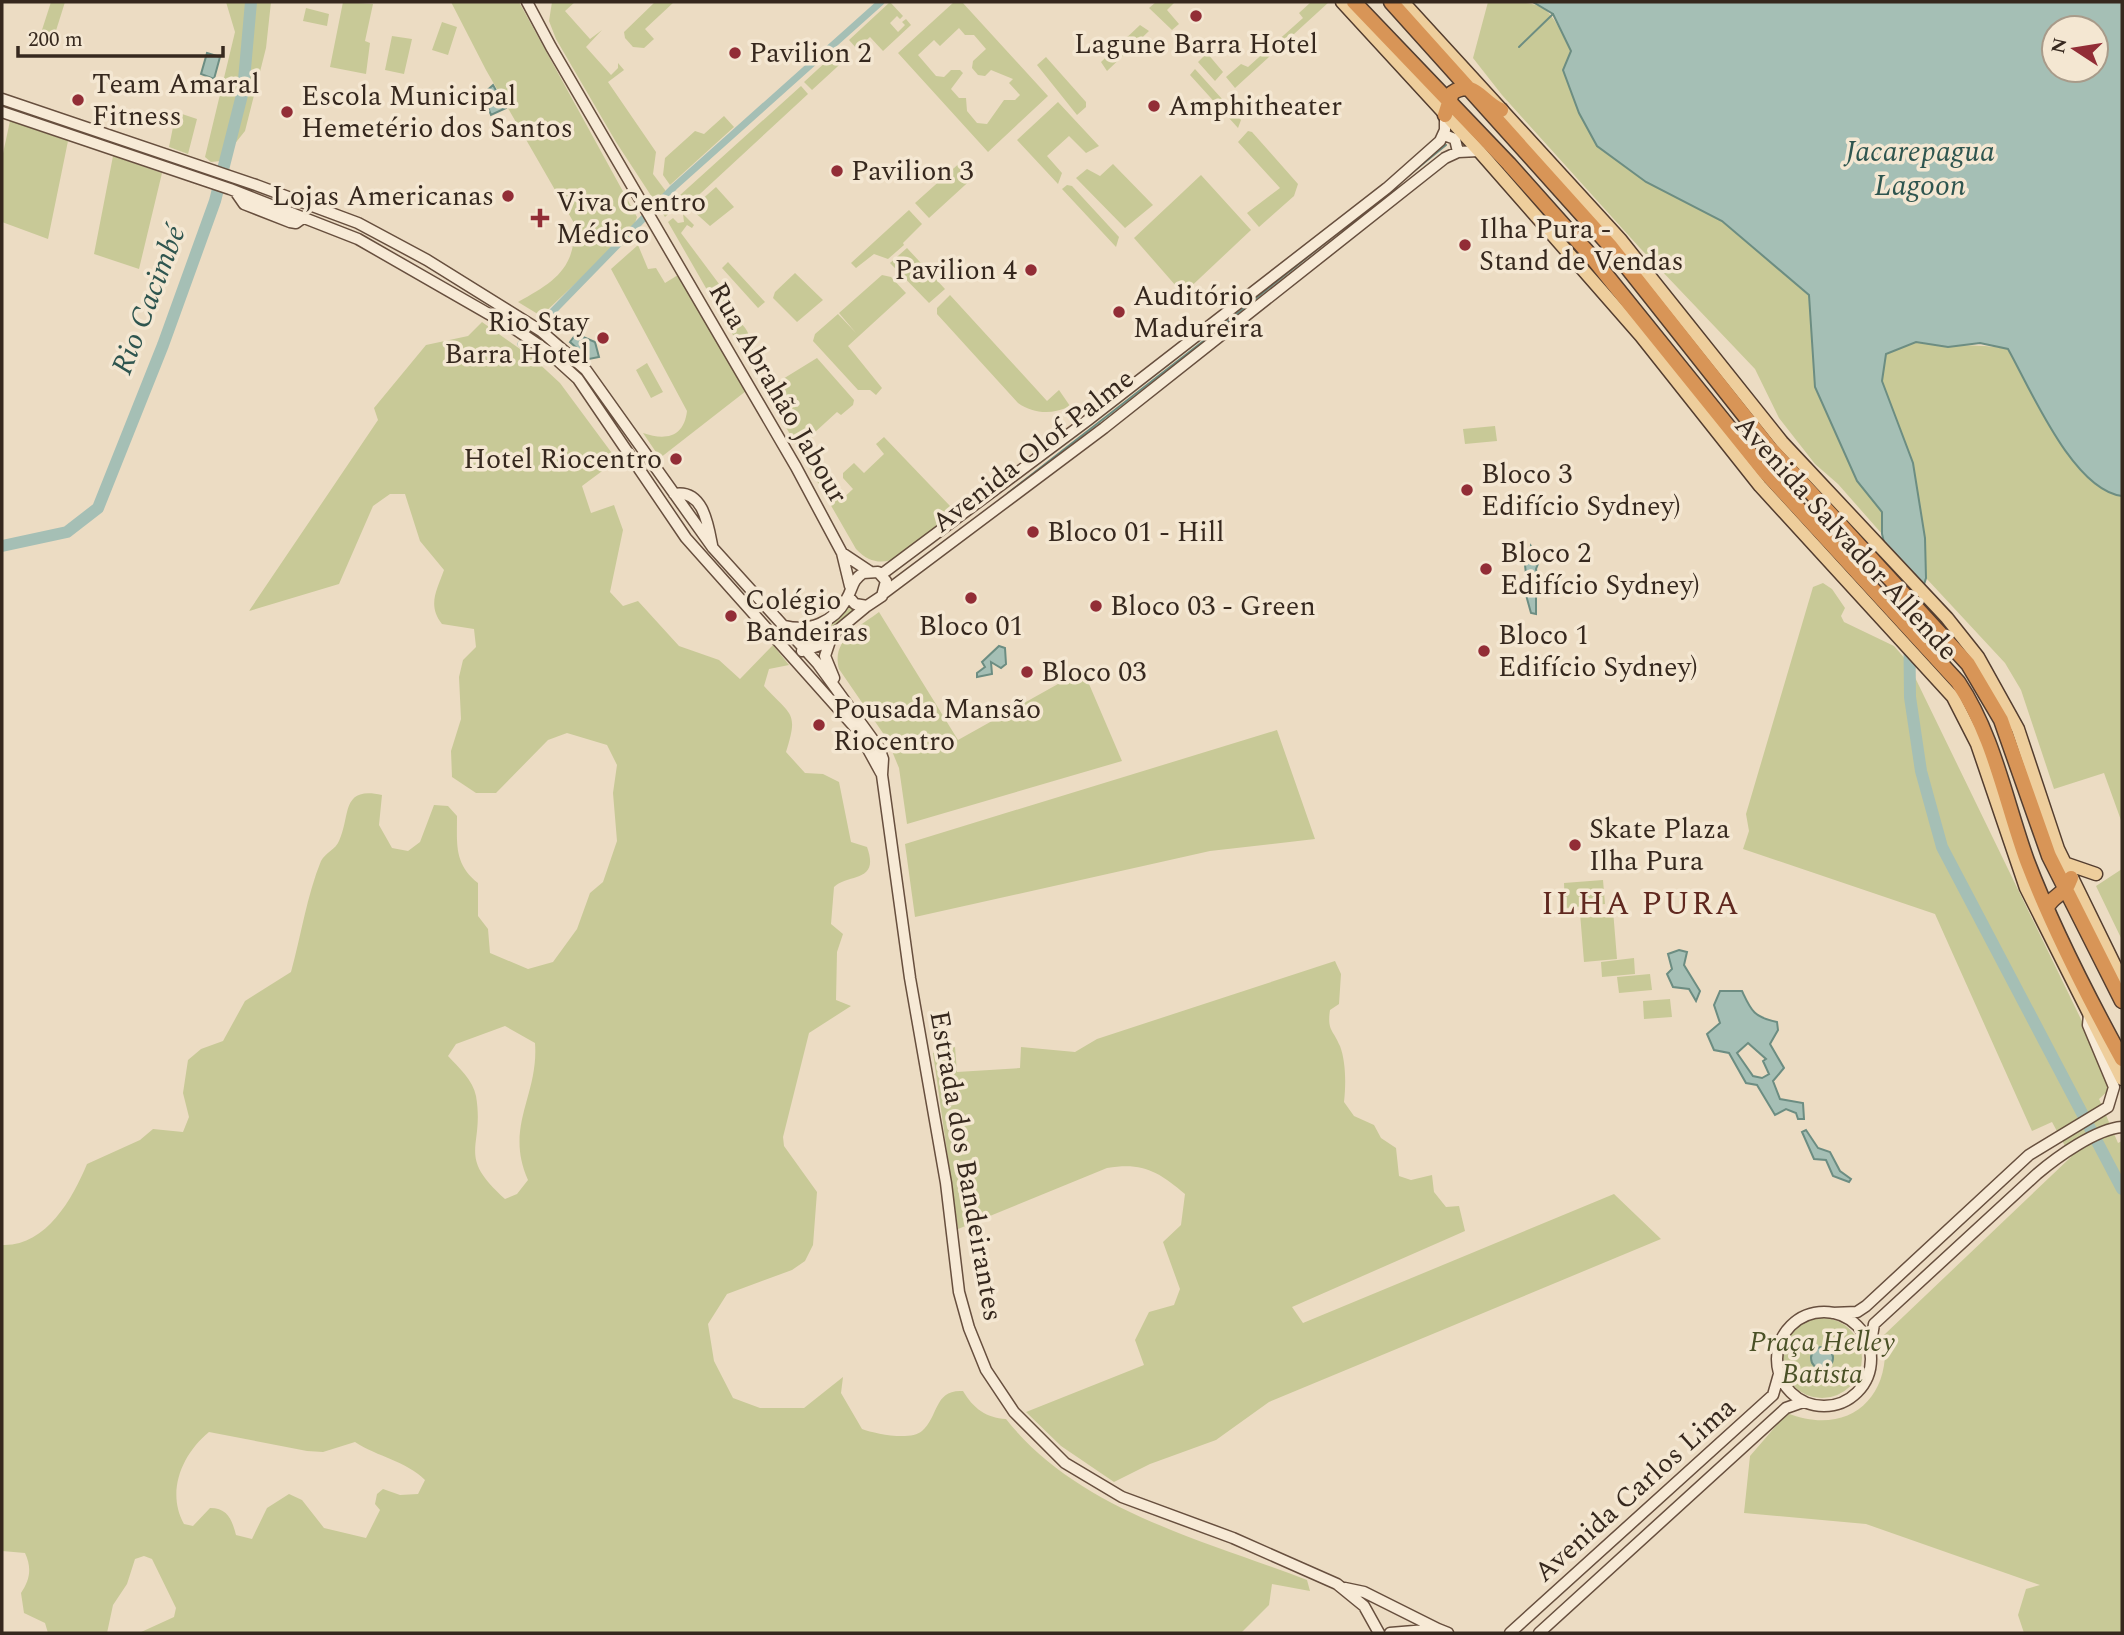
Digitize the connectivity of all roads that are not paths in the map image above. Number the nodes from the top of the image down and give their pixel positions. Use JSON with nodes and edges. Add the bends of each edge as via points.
{"nodes":[{"id":1,"x":527,"y":2,"type":"edge"},
{"id":2,"x":1342,"y":2,"type":"edge"},
{"id":3,"x":1354,"y":2,"type":"edge"},
{"id":4,"x":1391,"y":2,"type":"edge"},
{"id":5,"x":1403,"y":2,"type":"edge"},
{"id":6,"x":1467,"y":88,"type":"junction"},
{"id":7,"x":2,"y":99,"type":"edge"},
{"id":8,"x":1446,"y":109,"type":"junction"},
{"id":9,"x":1501,"y":110,"type":"junction"},
{"id":10,"x":2,"y":111,"type":"edge"},
{"id":11,"x":1444,"y":135,"type":"junction"},
{"id":12,"x":1479,"y":150,"type":"junction"},
{"id":13,"x":1458,"y":152,"type":"junction"},
{"id":14,"x":224,"y":182,"type":"junction"},
{"id":15,"x":300,"y":200,"type":"junction"},
{"id":16,"x":339,"y":215,"type":"junction"},
{"id":17,"x":358,"y":223,"type":"junction"},
{"id":18,"x":311,"y":224,"type":"junction"},
{"id":19,"x":1748,"y":400,"type":"junction"},
{"id":20,"x":1709,"y":419,"type":"junction"},
{"id":21,"x":1804,"y":486,"type":"junction"},
{"id":22,"x":674,"y":495,"type":"junction"},
{"id":23,"x":666,"y":510,"type":"junction"},
{"id":24,"x":1828,"y":542,"type":"junction"},
{"id":25,"x":842,"y":553,"type":"junction"},
{"id":26,"x":869,"y":571,"type":"junction"},
{"id":27,"x":882,"y":574,"type":"junction"},
{"id":28,"x":849,"y":591,"type":"junction"},
{"id":29,"x":884,"y":593,"type":"junction"},
{"id":30,"x":867,"y":606,"type":"junction"},
{"id":31,"x":1942,"y":624,"type":"junction"},
{"id":32,"x":784,"y":626,"type":"junction"},
{"id":33,"x":833,"y":634,"type":"junction"},
{"id":34,"x":786,"y":647,"type":"junction"},
{"id":35,"x":806,"y":652,"type":"junction"},
{"id":36,"x":843,"y":696,"type":"junction"},
{"id":37,"x":882,"y":775,"type":"junction"},
{"id":38,"x":2007,"y":839,"type":"junction"},
{"id":39,"x":2096,"y":874,"type":"dead end"},
{"id":40,"x":2064,"y":883,"type":"junction"},
{"id":41,"x":2047,"y":908,"type":"junction"},
{"id":42,"x":2122,"y":980,"type":"edge"},
{"id":43,"x":2122,"y":1001,"type":"edge"},
{"id":44,"x":2089,"y":1014,"type":"junction"},
{"id":45,"x":2118,"y":1051,"type":"edge"},
{"id":46,"x":2122,"y":1079,"type":"edge"},
{"id":47,"x":2118,"y":1127,"type":"edge"},
{"id":48,"x":2038,"y":1149,"type":"junction"},
{"id":49,"x":2037,"y":1174,"type":"junction"},
{"id":50,"x":1832,"y":1313,"type":"junction"},
{"id":51,"x":1870,"y":1349,"type":"junction"},
{"id":52,"x":1779,"y":1374,"type":"junction"},
{"id":53,"x":1803,"y":1402,"type":"junction"},
{"id":54,"x":1344,"y":1588,"type":"junction"},
{"id":55,"x":1443,"y":1631,"type":"edge"},
{"id":56,"x":1380,"y":1633,"type":"edge"},
{"id":57,"x":1390,"y":1633,"type":"edge"},
{"id":58,"x":1510,"y":1633,"type":"edge"},
{"id":59,"x":1539,"y":1633,"type":"edge"}],
"edges":[{"from":1,"to":25,"type":"street","name":"Rua Abrahão Jabour"},
{"from":2,"to":8,"type":"main road","name":"Avenida Salvador Allende"},
{"from":3,"to":8,"type":"highway","name":"Avenida Salvador Allende"},
{"from":4,"to":6,"type":"highway","name":"Avenida Salvador Allende"},
{"from":5,"to":9,"type":"main road","name":"Avenida Salvador Allende"},
{"from":6,"to":8,"type":"highway","via":[[1452,93]]},
{"from":6,"to":9,"type":"highway"},
{"from":6,"to":21,"type":"highway","name":"Avenida Salvador Allende","via":[[1611,247]]},
{"from":7,"to":14,"type":"street"},
{"from":8,"to":11,"type":"street"},
{"from":8,"to":12,"type":"main road","name":"Avenida Salvador Allende"},
{"from":8,"to":24,"type":"highway","name":"Avenida Salvador Allende","via":[[1509,164],[1591,256],[1765,472]]},
{"from":9,"to":19,"type":"main road","name":"Avenida Salvador Allende","via":[[1620,239]]},
{"from":10,"to":14,"type":"street"},
{"from":11,"to":13,"type":"street","via":[[1455,139]]},
{"from":11,"to":27,"type":"street","name":"Avenida Olof Palme","via":[[1387,188]]},
{"from":12,"to":13,"type":"street","name":"Avenida Olof Palme"},
{"from":12,"to":20,"type":"main road","name":"Avenida Salvador Allende"},
{"from":13,"to":29,"type":"street","name":"Avenida Olof Palme"},
{"from":14,"to":15,"type":"street"},
{"from":14,"to":18,"type":"street","via":[[244,204],[289,222]]},
{"from":15,"to":16,"type":"street"},
{"from":15,"to":18,"type":"street"},
{"from":16,"to":17,"type":"street"},
{"from":16,"to":18,"type":"street","via":[[324,215]]},
{"from":17,"to":18,"type":"street"},
{"from":17,"to":22,"type":"street","via":[[521,317],[586,370]]},
{"from":18,"to":23,"type":"street","name":"Estrada dos Bandeirantes","via":[[358,239],[533,341],[578,379]]},
{"from":19,"to":21,"type":"highway"},
{"from":19,"to":31,"type":"main road","name":"Avenida Salvador Allende"},
{"from":20,"to":24,"type":"highway","via":[[1715,420]]},
{"from":20,"to":38,"type":"main road","name":"Avenida Salvador Allende","via":[[1760,486],[1941,680],[1977,744]]},
{"from":21,"to":31,"type":"highway","name":"Avenida Salvador Allende","via":[[1878,565]]},
{"from":22,"to":23,"type":"street"},
{"from":22,"to":32,"type":"street","name":"Estrada dos Bandeirantes","via":[[687,495],[699,504],[713,548]]},
{"from":23,"to":34,"type":"street","name":"Estrada dos Bandeirantes"},
{"from":24,"to":40,"type":"highway","name":"Avenida Salvador Allende","via":[[1941,662],[1974,706]]},
{"from":25,"to":26,"type":"street","name":"Rua Abrahão Jabour"},
{"from":25,"to":28,"type":"street","name":"Rua Abrahão Jabour"},
{"from":26,"to":27,"type":"street"},
{"from":26,"to":28,"type":"street","via":[[859,575]]},
{"from":27,"to":29,"type":"street","via":[[887,583]]},
{"from":28,"to":30,"type":"street","via":[[855,604]]},
{"from":28,"to":32,"type":"street","via":[[840,608],[822,622],[804,629]]},
{"from":29,"to":30,"type":"street"},
{"from":30,"to":33,"type":"street"},
{"from":31,"to":40,"type":"highway","name":"Avenida Salvador Allende","via":[[2001,720],[2042,839]]},
{"from":31,"to":40,"type":"main road","name":"Avenida Salvador Allende","via":[[1994,682],[2018,729]]},
{"from":32,"to":35,"type":"street","name":"Estrada dos Bandeirantes"},
{"from":33,"to":35,"type":"street"},
{"from":33,"to":36,"type":"street","via":[[825,656]]},
{"from":34,"to":35,"type":"street"},
{"from":34,"to":37,"type":"street","name":"Estrada dos Bandeirantes","via":[[858,732]]},
{"from":35,"to":36,"type":"street","name":"Estrada dos Bandeirantes"},
{"from":36,"to":37,"type":"street","name":"Estrada dos Bandeirantes","via":[[878,748]]},
{"from":37,"to":54,"type":"street","name":"Estrada dos Bandeirantes","via":[[959,1292],[986,1370],[1029,1429],[1065,1463],[1095,1482]]},
{"from":38,"to":40,"type":"highway","via":[[2031,887]]},
{"from":38,"to":44,"type":"main road","name":"Avenida Salvador Allende","via":[[2026,888]]},
{"from":39,"to":40,"type":"main road"},
{"from":40,"to":41,"type":"highway","name":"Avenida Salvador Allende"},
{"from":40,"to":41,"type":"highway"},
{"from":40,"to":42,"type":"main road","name":"Avenida Salvador Allende"},
{"from":40,"to":43,"type":"highway","name":"Avenida Salvador Allende"},
{"from":41,"to":45,"type":"highway","name":"Avenida Salvador Allende"},
{"from":44,"to":45,"type":"main road","name":"Avenida Salvador Allende"},
{"from":44,"to":48,"type":"street","via":[[2088,1025],[2114,1087],[2113,1100],[2105,1110]]},
{"from":45,"to":46,"type":"main road","name":"Avenida Salvador Allende"},
{"from":47,"to":49,"type":"street","via":[[2063,1153]]},
{"from":48,"to":49,"type":"street"},
{"from":48,"to":50,"type":"street","via":[[1866,1306],[1857,1312]]},
{"from":49,"to":51,"type":"street","via":[[1874,1324]]},
{"from":50,"to":51,"type":"street","via":[[1860,1329]]},
{"from":50,"to":52,"type":"street","via":[[1807,1315],[1791,1325],[1776,1358]]},
{"from":51,"to":53,"type":"street","via":[[1868,1376],[1853,1397],[1829,1407]]},
{"from":52,"to":53,"type":"street"},
{"from":52,"to":58,"type":"street","name":"Avenida Carlos Lima","via":[[1773,1395]]},
{"from":53,"to":59,"type":"street","name":"Avenida Carlos Lima","via":[[1786,1408]]},
{"from":54,"to":55,"type":"street","via":[[1364,1592]]},
{"from":54,"to":56,"type":"street","name":"Estrada dos Bandeirantes","via":[[1364,1606]]},
{"from":55,"to":57,"type":"street"}]}
